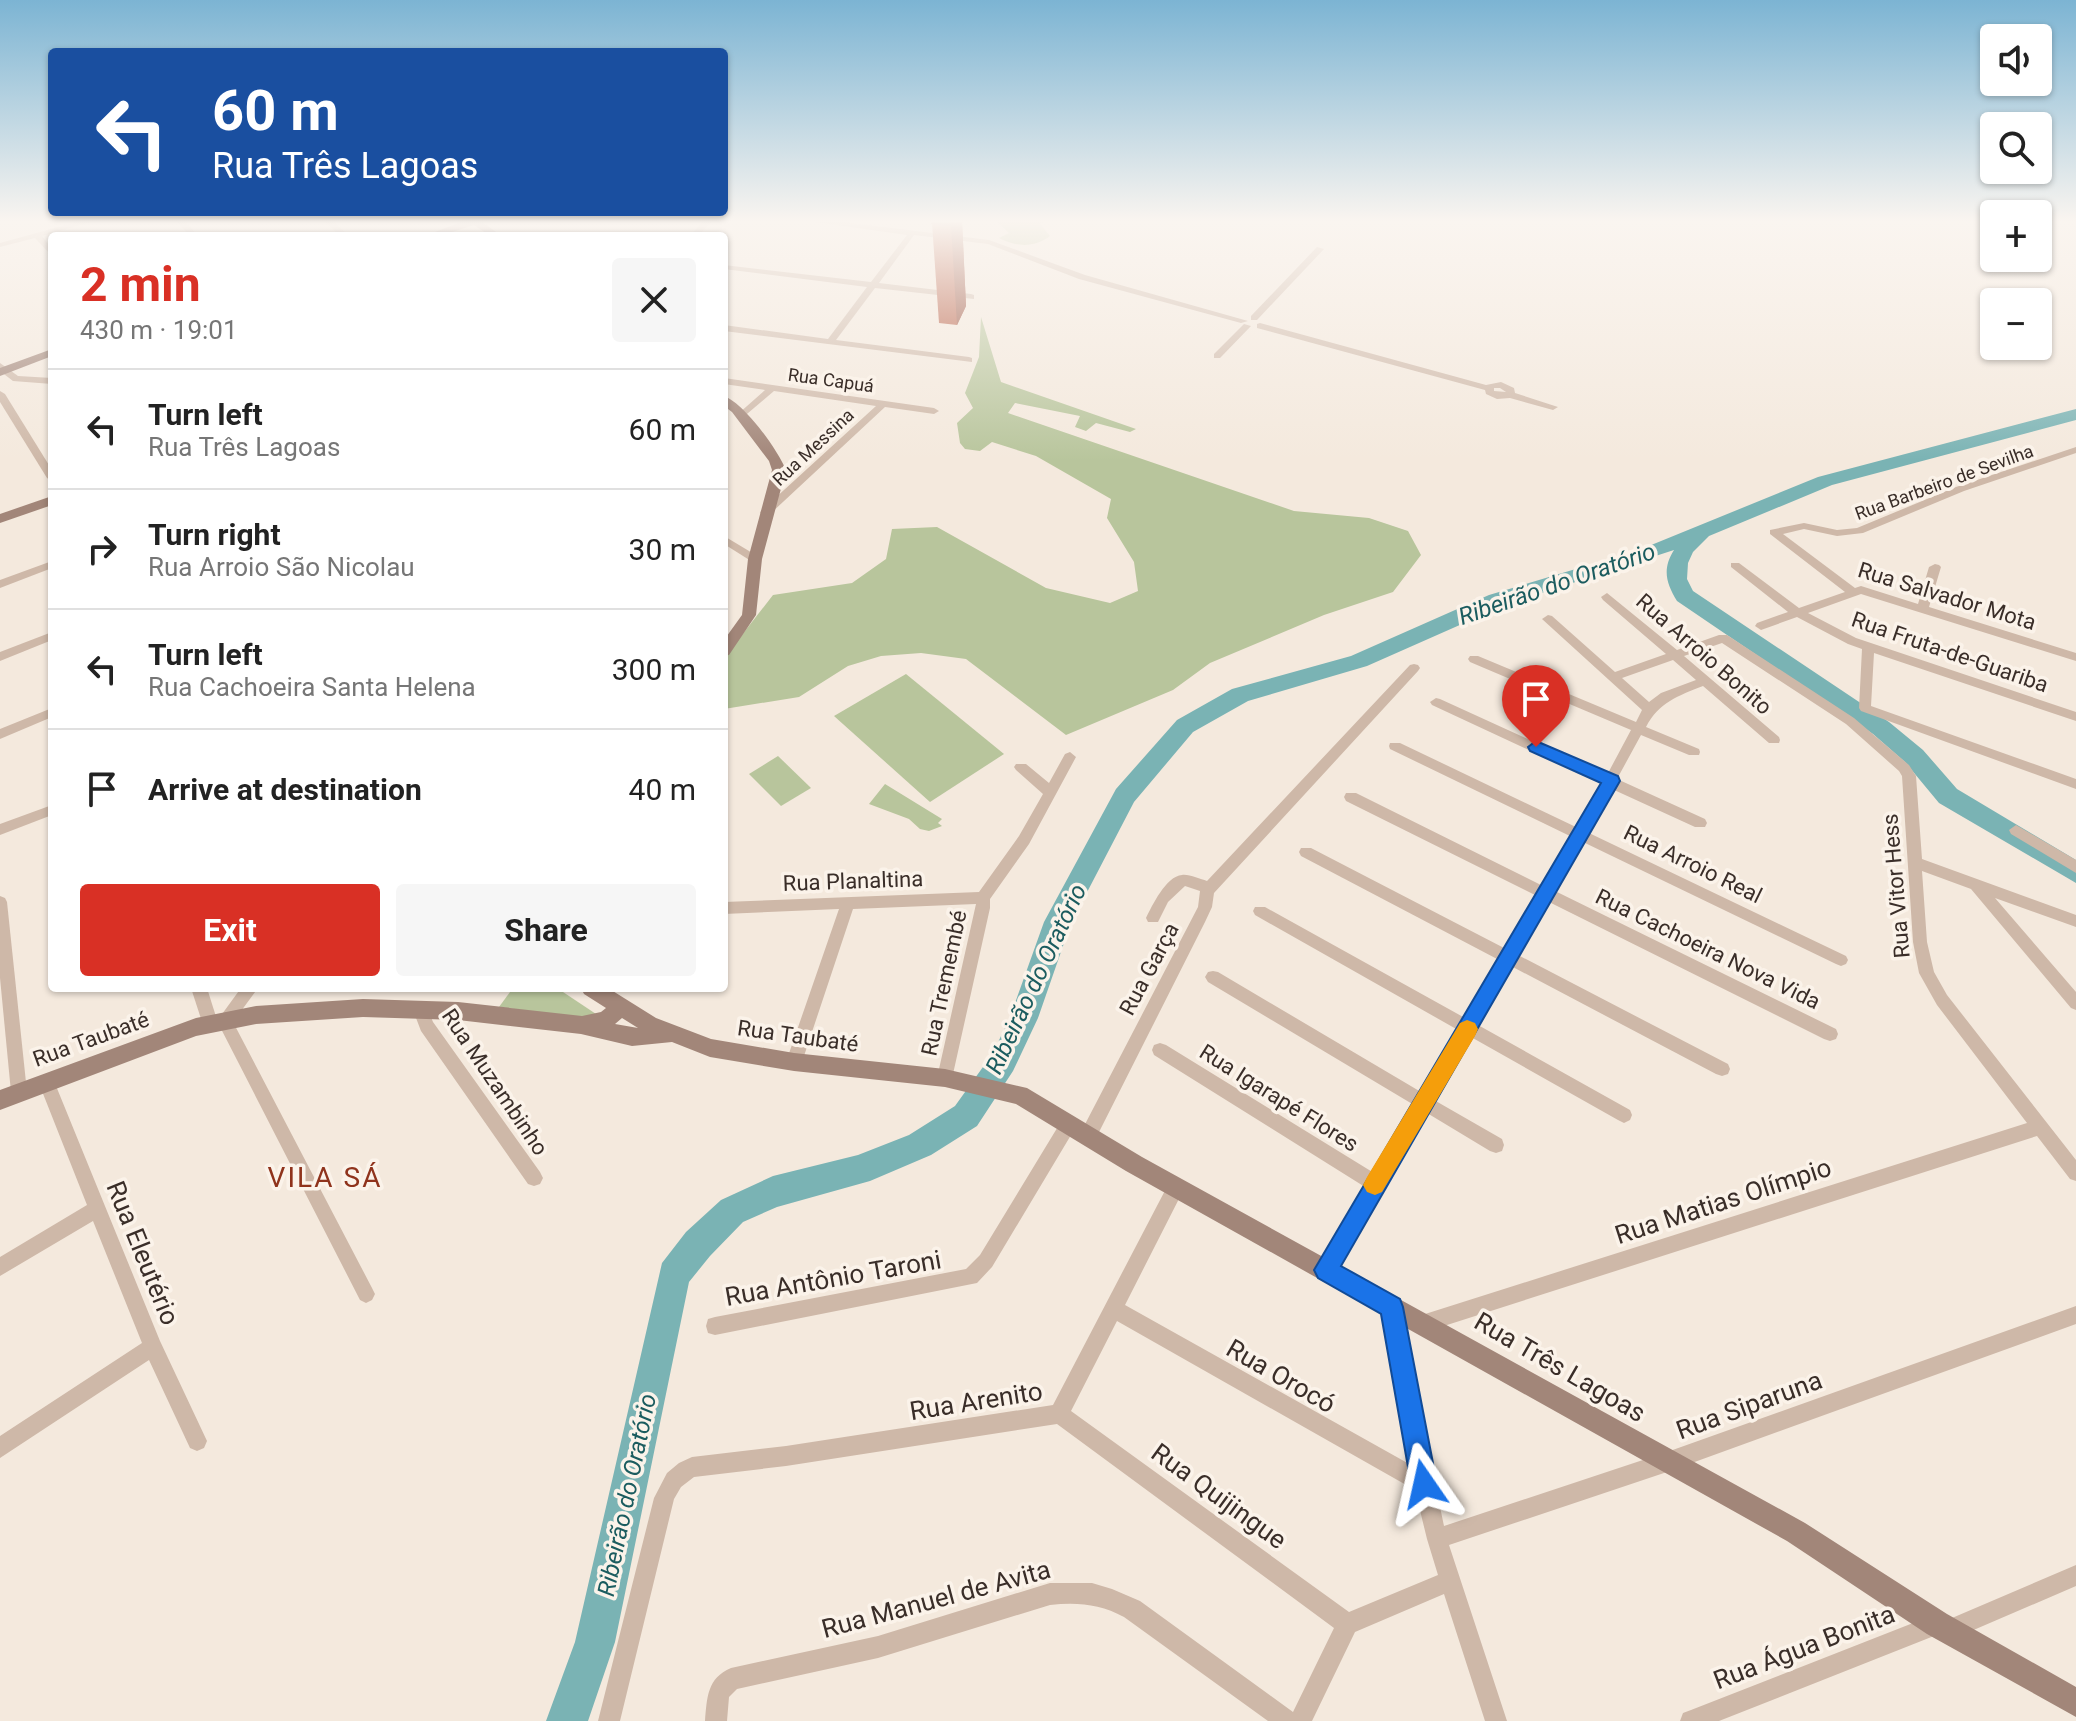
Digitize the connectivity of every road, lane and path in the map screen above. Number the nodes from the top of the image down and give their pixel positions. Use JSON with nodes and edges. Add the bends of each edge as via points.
{"nodes":[{"id":1,"x":862,"y":300,"type":"edge"},
{"id":2,"x":1168,"y":300,"type":"edge"},
{"id":3,"x":1272,"y":300,"type":"edge"},
{"id":4,"x":1251,"y":323,"type":"junction"},
{"id":5,"x":728,"y":329,"type":"edge"},
{"id":6,"x":830,"y":342,"type":"junction"},
{"id":7,"x":48,"y":353,"type":"edge"},
{"id":8,"x":1217,"y":356,"type":"dead end"},
{"id":9,"x":969,"y":360,"type":"dead end"},
{"id":10,"x":1,"y":369,"type":"edge"},
{"id":11,"x":16,"y":379,"type":"junction"},
{"id":12,"x":48,"y":381,"type":"edge"},
{"id":13,"x":728,"y":382,"type":"edge"},
{"id":14,"x":0,"y":386,"type":"edge"},
{"id":15,"x":772,"y":388,"type":"junction"},
{"id":16,"x":0,"y":394,"type":"edge"},
{"id":17,"x":883,"y":404,"type":"junction"},
{"id":18,"x":728,"y":406,"type":"edge"},
{"id":19,"x":1553,"y":407,"type":"dead end"},
{"id":20,"x":934,"y":411,"type":"dead end"},
{"id":21,"x":736,"y":419,"type":"junction"},
{"id":22,"x":2076,"y":450,"type":"edge"},
{"id":23,"x":48,"y":472,"type":"edge"},
{"id":24,"x":48,"y":501,"type":"edge"},
{"id":25,"x":765,"y":513,"type":"junction"},
{"id":26,"x":0,"y":519,"type":"edge"},
{"id":27,"x":1774,"y":532,"type":"joint"},
{"id":28,"x":728,"y":542,"type":"edge"},
{"id":29,"x":755,"y":559,"type":"junction"},
{"id":30,"x":1735,"y":565,"type":"dead end"},
{"id":31,"x":48,"y":566,"type":"edge"},
{"id":32,"x":1935,"y":567,"type":"dead end"},
{"id":33,"x":0,"y":584,"type":"edge"},
{"id":34,"x":1851,"y":591,"type":"junction"},
{"id":35,"x":1607,"y":597,"type":"dead end"},
{"id":36,"x":1922,"y":610,"type":"junction"},
{"id":37,"x":1796,"y":612,"type":"junction"},
{"id":38,"x":1548,"y":619,"type":"dead end"},
{"id":39,"x":1761,"y":626,"type":"dead end"},
{"id":40,"x":48,"y":638,"type":"edge"},
{"id":41,"x":728,"y":645,"type":"edge"},
{"id":42,"x":1868,"y":647,"type":"junction"},
{"id":43,"x":1674,"y":655,"type":"junction"},
{"id":44,"x":0,"y":657,"type":"edge"},
{"id":45,"x":2076,"y":657,"type":"edge"},
{"id":46,"x":1474,"y":659,"type":"dead end"},
{"id":47,"x":1414,"y":668,"type":"dead end"},
{"id":48,"x":1613,"y":677,"type":"junction"},
{"id":49,"x":1704,"y":681,"type":"junction"},
{"id":50,"x":1436,"y":702,"type":"dead end"},
{"id":51,"x":1649,"y":709,"type":"junction"},
{"id":52,"x":48,"y":714,"type":"edge"},
{"id":53,"x":2076,"y":717,"type":"edge"},
{"id":54,"x":1640,"y":730,"type":"junction"},
{"id":55,"x":0,"y":734,"type":"edge"},
{"id":56,"x":1774,"y":740,"type":"dead end"},
{"id":57,"x":1395,"y":746,"type":"dead end"},
{"id":58,"x":1694,"y":752,"type":"dead end"},
{"id":59,"x":1070,"y":757,"type":"dead end"},
{"id":60,"x":1021,"y":767,"type":"dead end"},
{"id":61,"x":1612,"y":781,"type":"junction"},
{"id":62,"x":2076,"y":784,"type":"edge"},
{"id":63,"x":1051,"y":793,"type":"junction"},
{"id":64,"x":1351,"y":797,"type":"dead end"},
{"id":65,"x":48,"y":812,"type":"edge"},
{"id":66,"x":1700,"y":823,"type":"dead end"},
{"id":67,"x":0,"y":830,"type":"edge"},
{"id":68,"x":2016,"y":830,"type":"dead end"},
{"id":69,"x":1581,"y":834,"type":"junction"},
{"id":70,"x":1306,"y":852,"type":"dead end"},
{"id":71,"x":1916,"y":863,"type":"junction"},
{"id":72,"x":2076,"y":867,"type":"edge"},
{"id":73,"x":1973,"y":882,"type":"junction"},
{"id":74,"x":1207,"y":891,"type":"junction"},
{"id":75,"x":1545,"y":894,"type":"junction"},
{"id":76,"x":983,"y":898,"type":"junction"},
{"id":77,"x":0,"y":902,"type":"edge"},
{"id":78,"x":848,"y":903,"type":"junction"},
{"id":79,"x":728,"y":908,"type":"edge"},
{"id":80,"x":1260,"y":911,"type":"dead end"},
{"id":81,"x":1153,"y":918,"type":"dead end"},
{"id":82,"x":2076,"y":921,"type":"edge"},
{"id":83,"x":1508,"y":957,"type":"junction"},
{"id":84,"x":1841,"y":960,"type":"dead end"},
{"id":85,"x":1213,"y":977,"type":"dead end"},
{"id":86,"x":201,"y":992,"type":"edge"},
{"id":87,"x":246,"y":992,"type":"edge"},
{"id":88,"x":597,"y":992,"type":"edge"},
{"id":89,"x":2076,"y":1003,"type":"edge"},
{"id":90,"x":620,"y":1008,"type":"junction"},
{"id":91,"x":421,"y":1010,"type":"junction"},
{"id":92,"x":217,"y":1022,"type":"junction"},
{"id":93,"x":582,"y":1025,"type":"junction"},
{"id":94,"x":1469,"y":1027,"type":"junction"},
{"id":95,"x":670,"y":1033,"type":"junction"},
{"id":96,"x":1830,"y":1034,"type":"dead end"},
{"id":97,"x":1160,"y":1050,"type":"dead end"},
{"id":98,"x":794,"y":1062,"type":"junction"},
{"id":99,"x":1722,"y":1069,"type":"dead end"},
{"id":100,"x":945,"y":1078,"type":"junction"},
{"id":101,"x":46,"y":1081,"type":"junction"},
{"id":102,"x":1011,"y":1092,"type":"joint"},
{"id":103,"x":10,"y":1096,"type":"edge"},
{"id":104,"x":1425,"y":1102,"type":"junction"},
{"id":105,"x":1624,"y":1115,"type":"dead end"},
{"id":106,"x":2040,"y":1127,"type":"junction"},
{"id":107,"x":1078,"y":1130,"type":"junction"},
{"id":108,"x":1496,"y":1145,"type":"dead end"},
{"id":109,"x":2076,"y":1173,"type":"edge"},
{"id":110,"x":534,"y":1178,"type":"dead end"},
{"id":111,"x":1375,"y":1183,"type":"junction"},
{"id":112,"x":1176,"y":1187,"type":"junction"},
{"id":113,"x":97,"y":1209,"type":"junction"},
{"id":114,"x":0,"y":1267,"type":"edge"},
{"id":115,"x":1326,"y":1270,"type":"junction"},
{"id":116,"x":366,"y":1294,"type":"dead end"},
{"id":117,"x":1391,"y":1307,"type":"junction"},
{"id":118,"x":1115,"y":1310,"type":"junction"},
{"id":119,"x":2076,"y":1315,"type":"edge"},
{"id":120,"x":1422,"y":1324,"type":"junction"},
{"id":121,"x":715,"y":1326,"type":"dead end"},
{"id":122,"x":153,"y":1347,"type":"junction"},
{"id":123,"x":1059,"y":1414,"type":"junction"},
{"id":124,"x":197,"y":1441,"type":"dead end"},
{"id":125,"x":0,"y":1448,"type":"edge"},
{"id":126,"x":1667,"y":1462,"type":"junction"},
{"id":127,"x":1424,"y":1484,"type":"junction"},
{"id":128,"x":1437,"y":1539,"type":"junction"},
{"id":129,"x":2076,"y":1575,"type":"edge"},
{"id":130,"x":1450,"y":1581,"type":"junction"},
{"id":131,"x":1347,"y":1624,"type":"junction"},
{"id":132,"x":1942,"y":1627,"type":"junction"},
{"id":133,"x":2076,"y":1703,"type":"edge"},
{"id":134,"x":716,"y":1710,"type":"edge"},
{"id":135,"x":609,"y":1721,"type":"edge"},
{"id":136,"x":1287,"y":1721,"type":"edge"},
{"id":137,"x":1300,"y":1721,"type":"edge"},
{"id":138,"x":1496,"y":1721,"type":"edge"},
{"id":139,"x":1691,"y":1721,"type":"edge"}],
"edges":[{"from":1,"to":6,"type":"street"},
{"from":2,"to":4,"type":"street"},
{"from":3,"to":4,"type":"street"},
{"from":4,"to":8,"type":"street"},
{"from":4,"to":19,"type":"street","via":[[1488,388],[1493,395]]},
{"from":5,"to":6,"type":"street"},
{"from":6,"to":9,"type":"street"},
{"from":7,"to":10,"type":"street"},
{"from":10,"to":11,"type":"street"},
{"from":11,"to":12,"type":"street"},
{"from":11,"to":14,"type":"street"},
{"from":13,"to":15,"type":"street","name":"Rua Capuá"},
{"from":15,"to":17,"type":"street","name":"Rua Capuá"},
{"from":15,"to":21,"type":"street"},
{"from":16,"to":23,"type":"street"},
{"from":17,"to":20,"type":"street","name":"Rua Capuá"},
{"from":17,"to":25,"type":"street","name":"Rua Messina"},
{"from":18,"to":21,"type":"street"},
{"from":21,"to":25,"type":"street","via":[[777,463]]},
{"from":22,"to":27,"type":"street","name":"Rua Barbeiro de Sevilha","via":[[1960,489],[1859,531],[1804,526]]},
{"from":24,"to":26,"type":"street"},
{"from":25,"to":29,"type":"street"},
{"from":27,"to":34,"type":"street","name":"Rua Salvador Mota"},
{"from":28,"to":29,"type":"street"},
{"from":29,"to":41,"type":"street","via":[[749,615]]},
{"from":30,"to":37,"type":"street","name":"Rua Fruta-de-Guariba"},
{"from":31,"to":33,"type":"street"},
{"from":32,"to":36,"type":"street"},
{"from":34,"to":36,"type":"street","name":"Rua Salvador Mota","via":[[1873,592]]},
{"from":34,"to":37,"type":"street"},
{"from":35,"to":43,"type":"street","name":"Rua Arroio Bonito"},
{"from":36,"to":45,"type":"street","name":"Rua Salvador Mota"},
{"from":37,"to":39,"type":"street"},
{"from":37,"to":42,"type":"street","name":"Rua Fruta-de-Guariba"},
{"from":38,"to":48,"type":"street"},
{"from":40,"to":44,"type":"street"},
{"from":42,"to":53,"type":"street","name":"Rua Fruta-de-Guariba"},
{"from":42,"to":62,"type":"street","via":[[1865,708]]},
{"from":43,"to":48,"type":"street"},
{"from":43,"to":49,"type":"street","name":"Rua Arroio Bonito"},
{"from":43,"to":71,"type":"street","name":"Rua Vitor Hess","via":[[1723,638],[1850,721],[1904,768]]},
{"from":46,"to":54,"type":"street"},
{"from":47,"to":74,"type":"street"},
{"from":48,"to":51,"type":"street"},
{"from":49,"to":51,"type":"street","via":[[1665,696]]},
{"from":49,"to":56,"type":"street","name":"Rua Arroio Bonito"},
{"from":50,"to":61,"type":"street"},
{"from":51,"to":54,"type":"street"},
{"from":52,"to":55,"type":"street"},
{"from":54,"to":58,"type":"street"},
{"from":54,"to":61,"type":"street"},
{"from":57,"to":69,"type":"street","name":"Rua Arroio Real"},
{"from":59,"to":63,"type":"street"},
{"from":60,"to":63,"type":"street"},
{"from":61,"to":66,"type":"street"},
{"from":61,"to":69,"type":"street"},
{"from":63,"to":76,"type":"street"},
{"from":64,"to":75,"type":"street","name":"Rua Cachoeira Nova Vida"},
{"from":65,"to":67,"type":"street"},
{"from":68,"to":72,"type":"street"},
{"from":69,"to":75,"type":"street"},
{"from":69,"to":84,"type":"street","name":"Rua Arroio Real"},
{"from":70,"to":83,"type":"street"},
{"from":71,"to":73,"type":"street"},
{"from":71,"to":106,"type":"street","name":"Rua Vitor Hess","via":[[1920,942],[1933,986]]},
{"from":73,"to":82,"type":"street"},
{"from":73,"to":89,"type":"street"},
{"from":74,"to":81,"type":"street","name":"Rua Garça","via":[[1183,880],[1163,898]]},
{"from":74,"to":107,"type":"street","name":"Rua Garça","via":[[1198,922]]},
{"from":75,"to":83,"type":"street"},
{"from":75,"to":96,"type":"street","name":"Rua Cachoeira Nova Vida"},
{"from":76,"to":78,"type":"street","name":"Rua Planaltina"},
{"from":76,"to":100,"type":"street","name":"Rua Tremembé"},
{"from":77,"to":103,"type":"street"},
{"from":78,"to":79,"type":"street","name":"Rua Planaltina"},
{"from":78,"to":98,"type":"street"},
{"from":80,"to":94,"type":"street"},
{"from":83,"to":94,"type":"street"},
{"from":83,"to":99,"type":"street"},
{"from":85,"to":104,"type":"street"},
{"from":86,"to":92,"type":"street"},
{"from":87,"to":92,"type":"street"},
{"from":88,"to":90,"type":"street"},
{"from":90,"to":93,"type":"street","name":"Rua Taubaté","via":[[606,1020]]},
{"from":90,"to":95,"type":"street"},
{"from":91,"to":92,"type":"street","name":"Rua Taubaté","via":[[328,1009]]},
{"from":91,"to":93,"type":"street","name":"Rua Taubaté"},
{"from":91,"to":110,"type":"street","name":"Rua Muzambinho"},
{"from":92,"to":101,"type":"street","name":"Rua Taubaté"},
{"from":92,"to":116,"type":"street"},
{"from":93,"to":95,"type":"street","name":"Rua Taubaté","via":[[632,1037]]},
{"from":94,"to":104,"type":"street"},
{"from":94,"to":105,"type":"street"},
{"from":95,"to":98,"type":"street","name":"Rua Taubaté","via":[[710,1048]]},
{"from":97,"to":111,"type":"street","name":"Rua Igarapé Flores"},
{"from":98,"to":100,"type":"street","name":"Rua Taubaté"},
{"from":100,"to":102,"type":"street","name":"Rua Taubaté"},
{"from":101,"to":103,"type":"street","name":"Rua Taubaté"},
{"from":101,"to":113,"type":"street","name":"Rua Eleutério"},
{"from":102,"to":107,"type":"street","name":"Rua Três Lagoas"},
{"from":104,"to":108,"type":"street"},
{"from":104,"to":111,"type":"street"},
{"from":106,"to":109,"type":"street"},
{"from":106,"to":120,"type":"street","name":"Rua Matias Olímpio"},
{"from":107,"to":112,"type":"street","name":"Rua Três Lagoas"},
{"from":107,"to":121,"type":"street","name":"Rua Antônio Taroni","via":[[971,1277]]},
{"from":111,"to":115,"type":"street"},
{"from":112,"to":115,"type":"street","name":"Rua Três Lagoas"},
{"from":112,"to":118,"type":"street","name":"Rua Arenito"},
{"from":113,"to":114,"type":"street"},
{"from":113,"to":122,"type":"street","name":"Rua Eleutério"},
{"from":115,"to":117,"type":"street","name":"Rua Três Lagoas"},
{"from":117,"to":120,"type":"street","name":"Rua Três Lagoas"},
{"from":117,"to":127,"type":"street"},
{"from":118,"to":123,"type":"street","name":"Rua Arenito"},
{"from":118,"to":127,"type":"street","name":"Rua Orocó"},
{"from":119,"to":126,"type":"street","name":"Rua Siparuna"},
{"from":120,"to":126,"type":"street","name":"Rua Três Lagoas"},
{"from":122,"to":124,"type":"street","name":"Rua Eleutério"},
{"from":122,"to":125,"type":"street"},
{"from":123,"to":131,"type":"street","name":"Rua Quijingue"},
{"from":123,"to":135,"type":"street","name":"Rua Arenito","via":[[692,1467],[676,1477],[664,1498]]},
{"from":126,"to":128,"type":"street","name":"Rua Siparuna"},
{"from":126,"to":132,"type":"street","name":"Rua Três Lagoas","via":[[1796,1532]]},
{"from":127,"to":128,"type":"street"},
{"from":128,"to":130,"type":"street"},
{"from":129,"to":132,"type":"street","name":"Rua Água Bonita"},
{"from":130,"to":131,"type":"street"},
{"from":130,"to":138,"type":"street"},
{"from":131,"to":137,"type":"street"},
{"from":132,"to":133,"type":"street","name":"Rua Três Lagoas"},
{"from":132,"to":139,"type":"street","name":"Rua Água Bonita"},
{"from":134,"to":136,"type":"street","name":"Rua Manuel de Avita","via":[[722,1686],[742,1676],[878,1647],[1050,1594],[1079,1590],[1132,1609]]}]}
